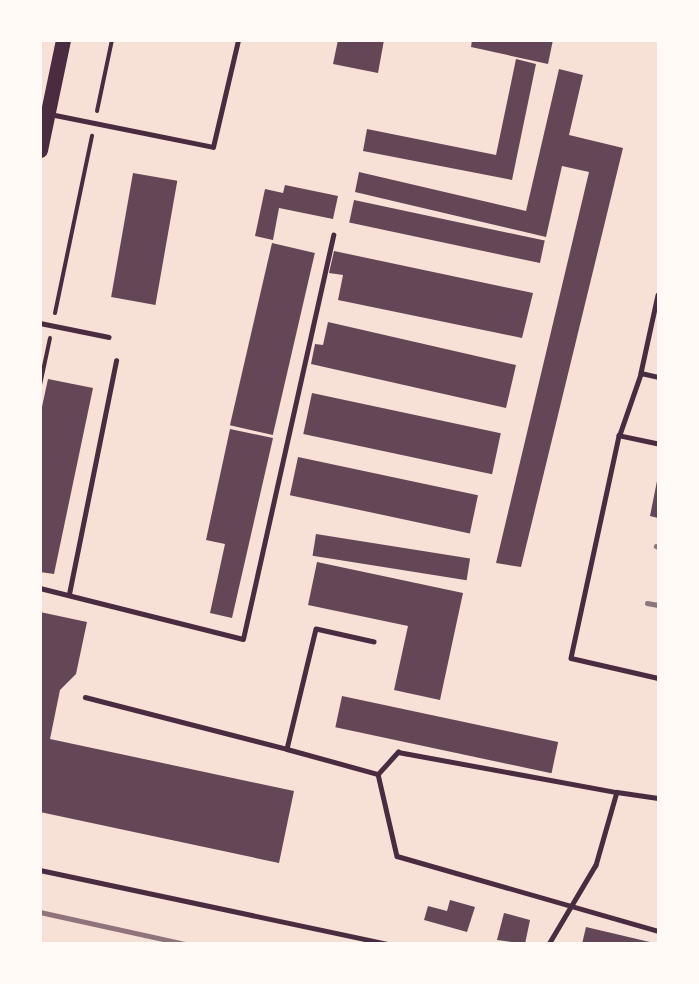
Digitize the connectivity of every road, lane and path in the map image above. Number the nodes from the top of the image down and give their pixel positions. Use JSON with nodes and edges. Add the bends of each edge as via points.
{"nodes":[{"id":1,"x":63,"y":40,"type":"edge"},
{"id":2,"x":112,"y":40,"type":"edge"},
{"id":3,"x":237,"y":40,"type":"edge"},
{"id":4,"x":48,"y":113,"type":"junction"},
{"id":5,"x":95,"y":123,"type":"junction"},
{"id":6,"x":40,"y":150,"type":"edge"},
{"id":7,"x":333,"y":235,"type":"dead end"},
{"id":8,"x":658,"y":295,"type":"edge"},
{"id":9,"x":40,"y":322,"type":"edge"},
{"id":10,"x":53,"y":325,"type":"junction"},
{"id":11,"x":109,"y":337,"type":"dead end"},
{"id":12,"x":116,"y":361,"type":"dead end"},
{"id":13,"x":641,"y":373,"type":"junction"},
{"id":14,"x":658,"y":376,"type":"edge"},
{"id":15,"x":40,"y":385,"type":"edge"},
{"id":16,"x":619,"y":436,"type":"junction"},
{"id":17,"x":658,"y":444,"type":"edge"},
{"id":18,"x":40,"y":588,"type":"edge"},
{"id":19,"x":69,"y":594,"type":"junction"},
{"id":20,"x":374,"y":642,"type":"dead end"},
{"id":21,"x":658,"y":678,"type":"edge"},
{"id":22,"x":85,"y":697,"type":"dead end"},
{"id":23,"x":287,"y":749,"type":"junction"},
{"id":24,"x":378,"y":774,"type":"junction"},
{"id":25,"x":616,"y":792,"type":"junction"},
{"id":26,"x":658,"y":798,"type":"edge"},
{"id":27,"x":40,"y":870,"type":"edge"},
{"id":28,"x":571,"y":909,"type":"junction"},
{"id":29,"x":658,"y":931,"type":"edge"},
{"id":30,"x":388,"y":944,"type":"edge"},
{"id":31,"x":549,"y":944,"type":"edge"}],
"edges":[{"from":1,"to":4,"type":"main road"},
{"from":2,"to":5,"type":"path"},
{"from":3,"to":5,"type":"lane","via":[[213,147]]},
{"from":4,"to":5,"type":"lane"},
{"from":4,"to":6,"type":"main road"},
{"from":5,"to":10,"type":"path"},
{"from":7,"to":19,"type":"lane","via":[[243,639]]},
{"from":8,"to":13,"type":"lane"},
{"from":9,"to":10,"type":"lane"},
{"from":10,"to":11,"type":"lane"},
{"from":10,"to":15,"type":"path"},
{"from":12,"to":19,"type":"lane"},
{"from":13,"to":14,"type":"lane"},
{"from":13,"to":16,"type":"lane"},
{"from":16,"to":17,"type":"lane"},
{"from":16,"to":21,"type":"lane","via":[[571,658]]},
{"from":18,"to":19,"type":"lane"},
{"from":20,"to":23,"type":"lane","via":[[316,629]]},
{"from":22,"to":23,"type":"lane"},
{"from":23,"to":24,"type":"lane"},
{"from":24,"to":25,"type":"lane","via":[[398,752]]},
{"from":24,"to":28,"type":"lane","via":[[398,856]]},
{"from":25,"to":26,"type":"lane"},
{"from":25,"to":28,"type":"lane","via":[[596,865]]},
{"from":27,"to":30,"type":"lane"},
{"from":28,"to":29,"type":"lane"},
{"from":28,"to":31,"type":"lane"}]}
